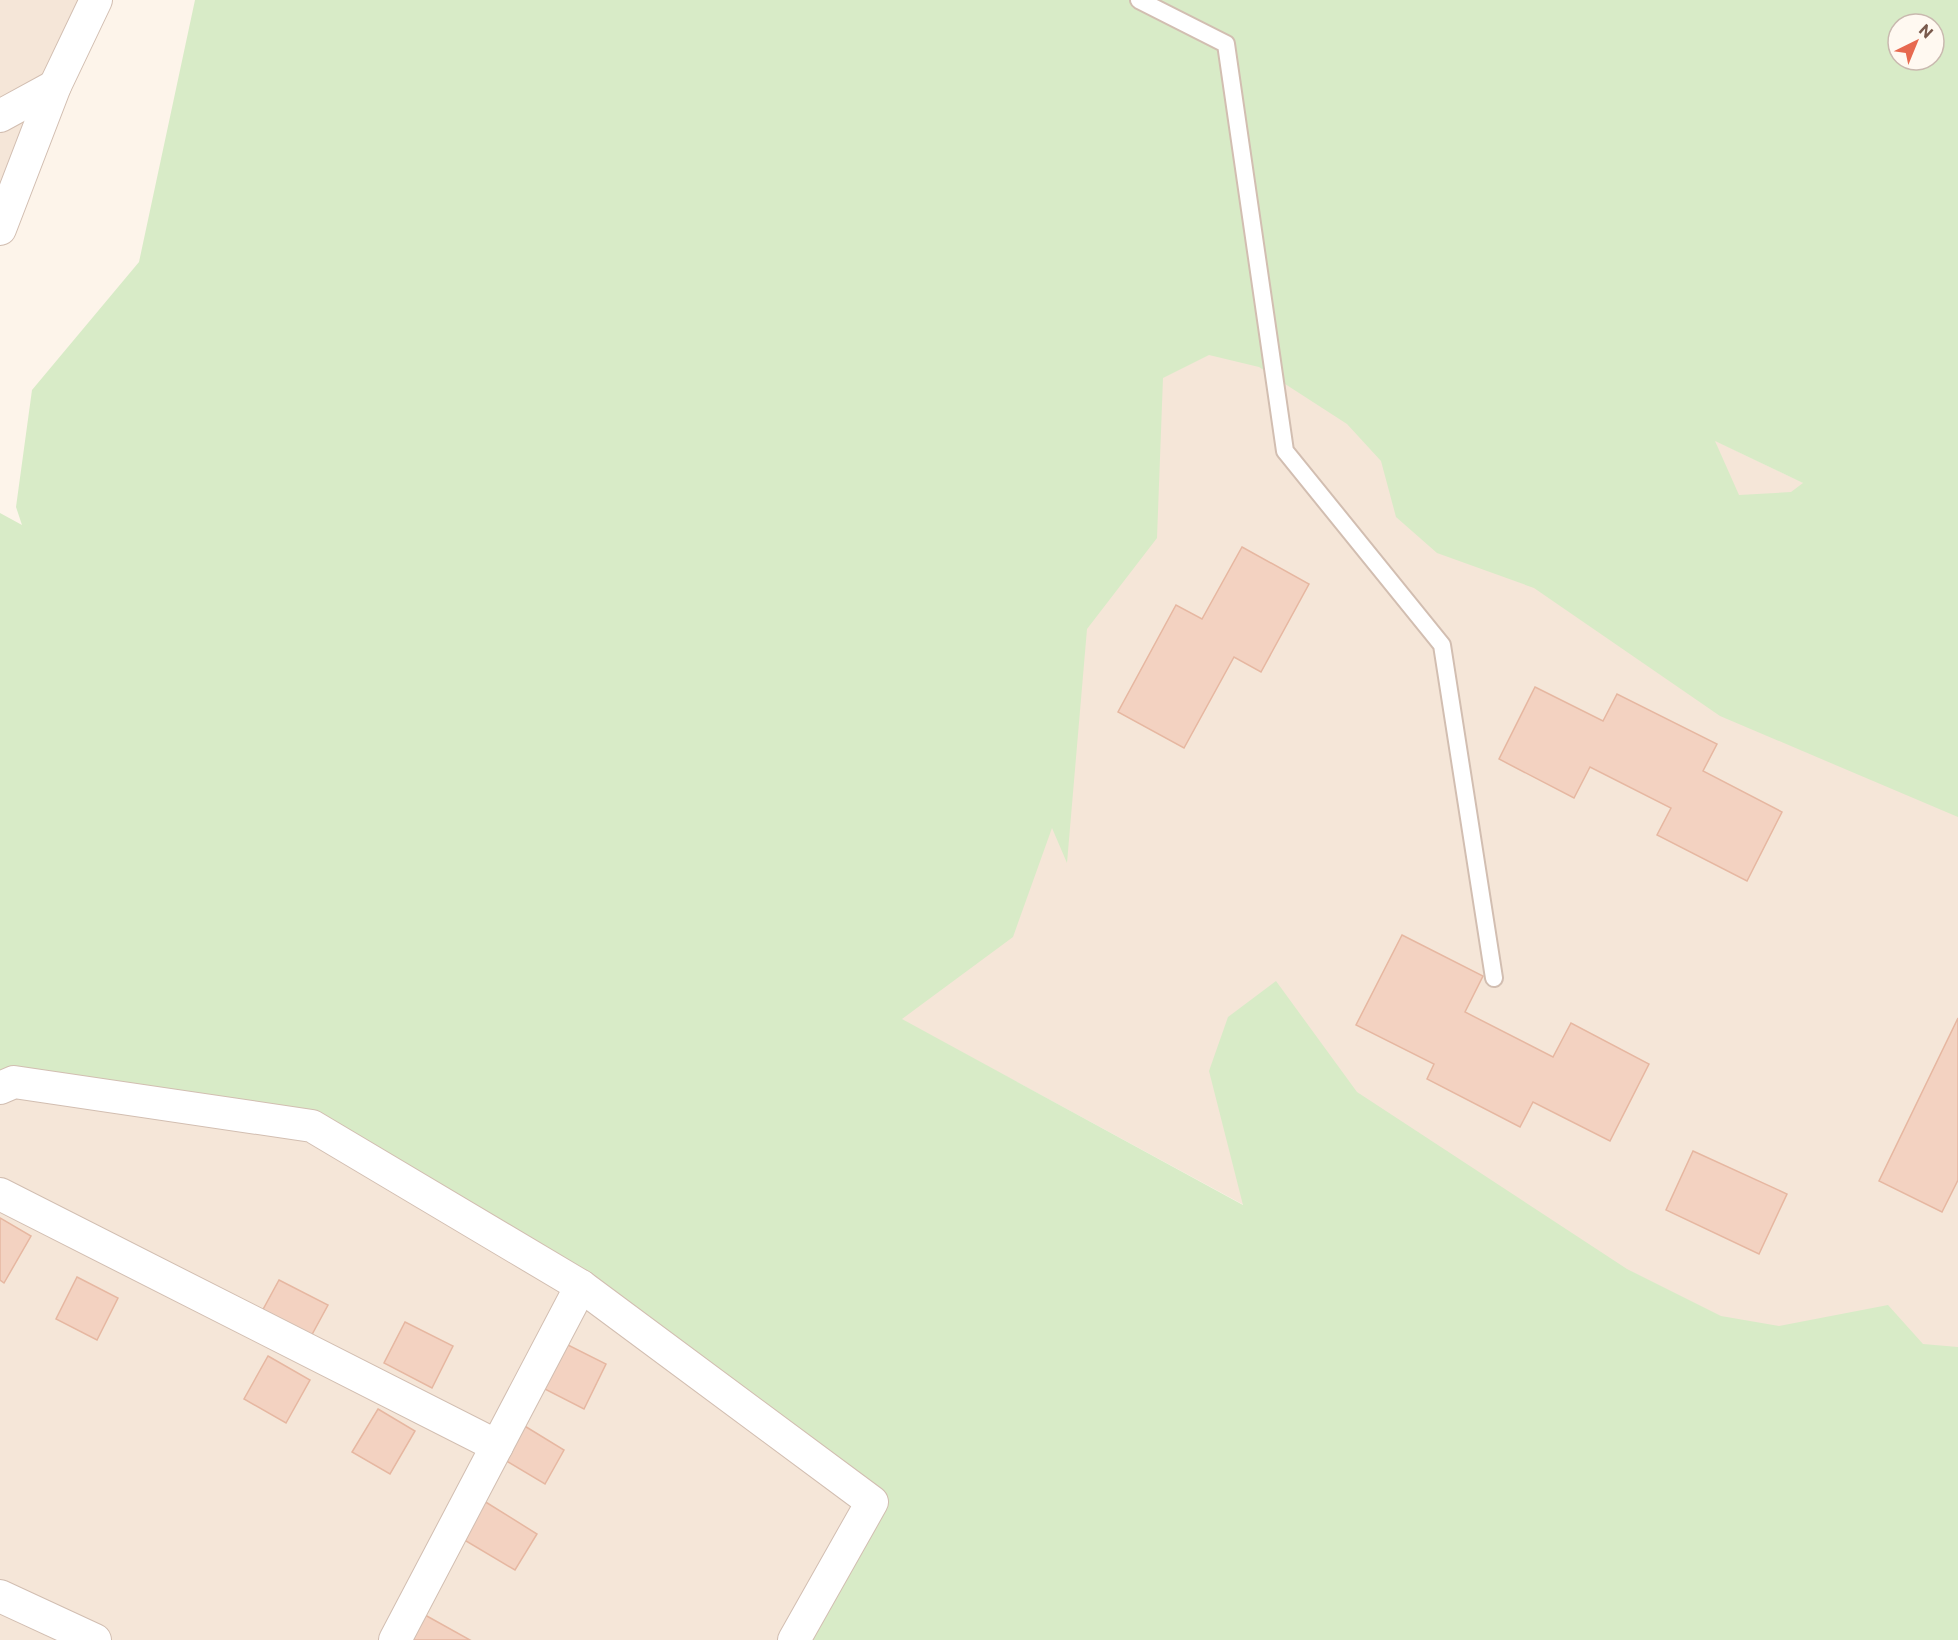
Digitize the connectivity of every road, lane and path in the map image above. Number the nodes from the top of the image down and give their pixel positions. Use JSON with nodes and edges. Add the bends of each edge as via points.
{"nodes":[{"id":1,"x":96,"y":0,"type":"edge"},
{"id":2,"x":1139,"y":0,"type":"edge"},
{"id":3,"x":55,"y":87,"type":"junction"},
{"id":4,"x":0,"y":116,"type":"edge"},
{"id":5,"x":0,"y":229,"type":"edge"},
{"id":6,"x":1494,"y":978,"type":"dead end"},
{"id":7,"x":0,"y":1088,"type":"edge"},
{"id":8,"x":0,"y":1194,"type":"edge"},
{"id":9,"x":581,"y":1286,"type":"junction"},
{"id":10,"x":497,"y":1446,"type":"junction"},
{"id":11,"x":0,"y":1596,"type":"edge"},
{"id":12,"x":95,"y":1640,"type":"edge"},
{"id":13,"x":395,"y":1640,"type":"edge"},
{"id":14,"x":794,"y":1640,"type":"edge"}],
"edges":[{"from":1,"to":3,"type":"street"},
{"from":2,"to":6,"type":"lane","via":[[1226,45],[1285,451],[1442,645]]},
{"from":3,"to":4,"type":"street"},
{"from":3,"to":5,"type":"street"},
{"from":7,"to":9,"type":"street","via":[[14,1082],[312,1126]]},
{"from":8,"to":10,"type":"street"},
{"from":9,"to":10,"type":"street"},
{"from":9,"to":14,"type":"street","via":[[872,1502]]},
{"from":10,"to":13,"type":"street"},
{"from":11,"to":12,"type":"street"}]}
